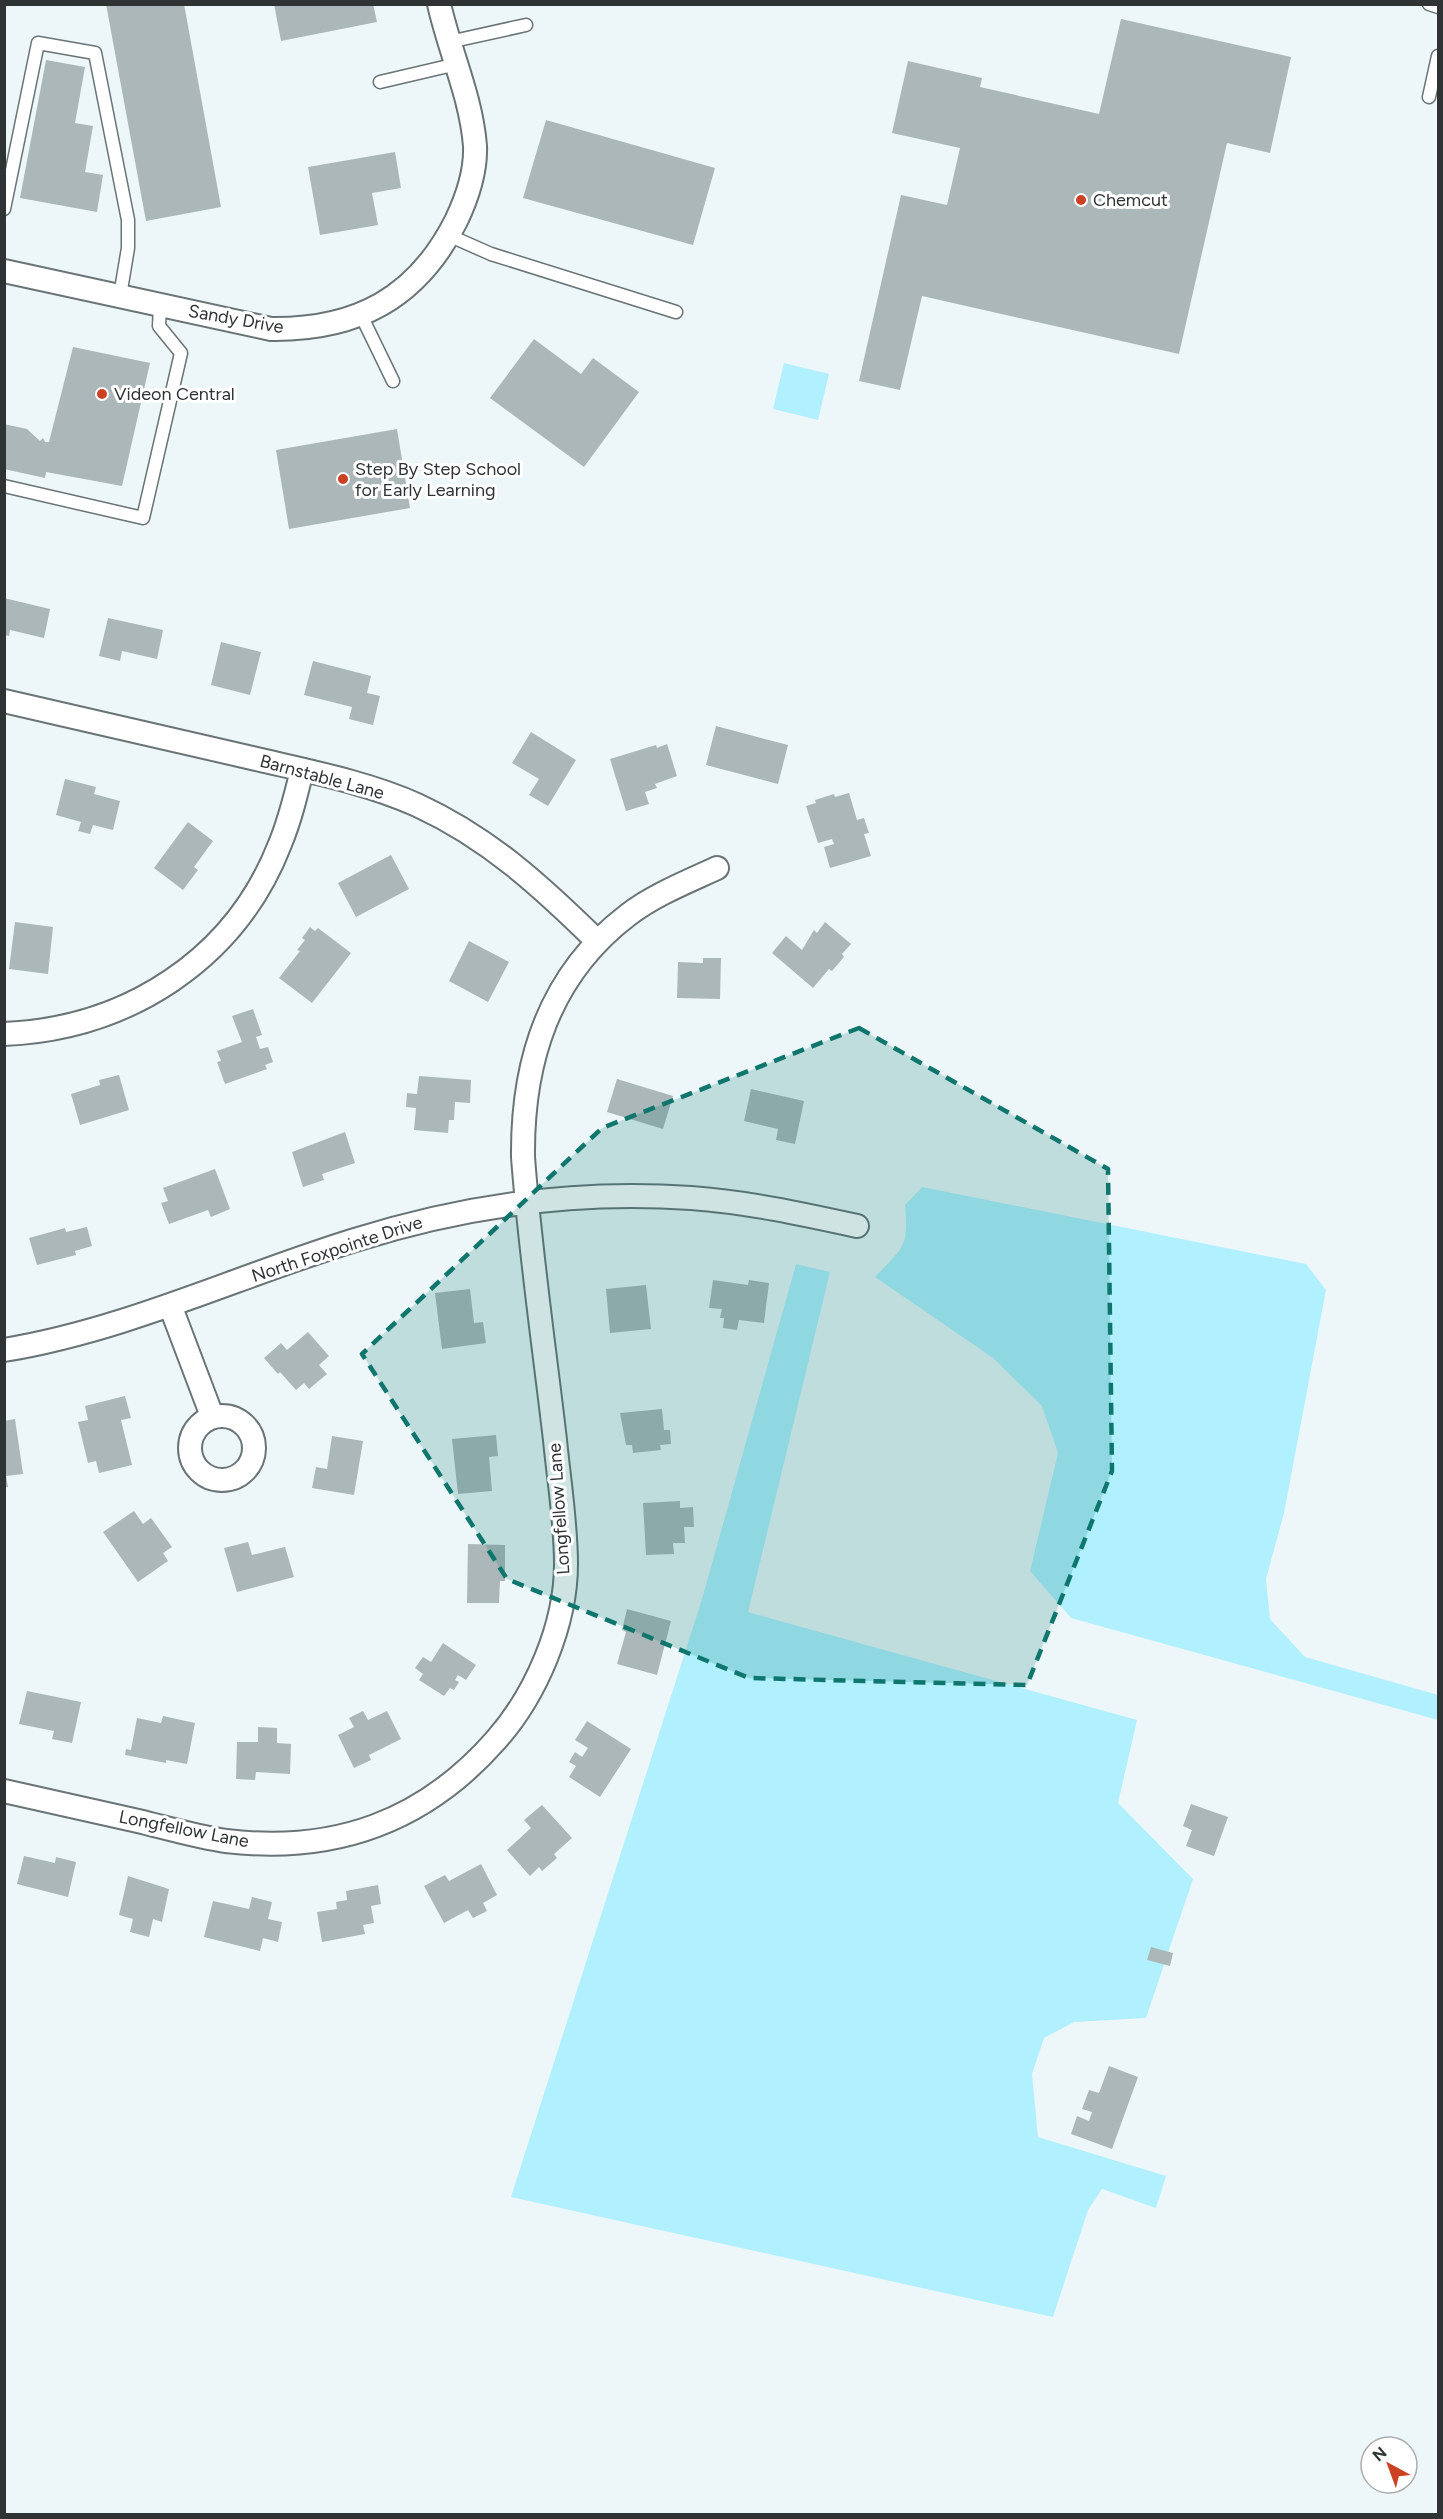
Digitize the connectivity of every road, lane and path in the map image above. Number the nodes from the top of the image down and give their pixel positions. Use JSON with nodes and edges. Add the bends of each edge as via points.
{"nodes":[{"id":1,"x":439,"y":4,"type":"edge"},
{"id":2,"x":1429,"y":4,"type":"edge"},
{"id":3,"x":1438,"y":7,"type":"edge"},
{"id":4,"x":525,"y":25,"type":"dead end"},
{"id":5,"x":449,"y":42,"type":"junction"},
{"id":6,"x":1438,"y":56,"type":"edge"},
{"id":7,"x":458,"y":64,"type":"junction"},
{"id":8,"x":380,"y":82,"type":"dead end"},
{"id":9,"x":1429,"y":97,"type":"dead end"},
{"id":10,"x":4,"y":209,"type":"edge"},
{"id":11,"x":448,"y":235,"type":"junction"},
{"id":12,"x":4,"y":271,"type":"edge"},
{"id":13,"x":120,"y":296,"type":"junction"},
{"id":14,"x":160,"y":305,"type":"junction"},
{"id":15,"x":676,"y":312,"type":"dead end"},
{"id":16,"x":362,"y":315,"type":"junction"},
{"id":17,"x":393,"y":381,"type":"dead end"},
{"id":18,"x":4,"y":486,"type":"edge"},
{"id":19,"x":4,"y":701,"type":"edge"},
{"id":20,"x":302,"y":770,"type":"junction"},
{"id":21,"x":717,"y":868,"type":"dead end"},
{"id":22,"x":597,"y":941,"type":"junction"},
{"id":23,"x":4,"y":1034,"type":"edge"},
{"id":24,"x":527,"y":1202,"type":"junction"},
{"id":25,"x":857,"y":1226,"type":"dead end"},
{"id":26,"x":170,"y":1305,"type":"junction"},
{"id":27,"x":4,"y":1350,"type":"edge"},
{"id":28,"x":212,"y":1416,"type":"dead end"},
{"id":29,"x":4,"y":1791,"type":"edge"}],
"edges":[{"from":1,"to":5,"type":"street","name":"Sandy Drive"},
{"from":2,"to":3,"type":"lane"},
{"from":4,"to":5,"type":"lane"},
{"from":5,"to":7,"type":"street","name":"Sandy Drive"},
{"from":6,"to":9,"type":"lane"},
{"from":7,"to":8,"type":"lane"},
{"from":7,"to":11,"type":"street","name":"Sandy Drive","via":[[472,114],[474,169]]},
{"from":10,"to":13,"type":"lane","via":[[38,42],[95,53],[129,220]]},
{"from":11,"to":15,"type":"lane","via":[[491,254]]},
{"from":11,"to":16,"type":"street","name":"Sandy Drive","via":[[434,259],[404,290]]},
{"from":12,"to":13,"type":"street","name":"Sandy Drive"},
{"from":13,"to":14,"type":"street","name":"Sandy Drive"},
{"from":14,"to":16,"type":"street","name":"Sandy Drive","via":[[271,329],[315,328]]},
{"from":14,"to":18,"type":"lane","via":[[159,326],[180,353],[143,518]]},
{"from":16,"to":17,"type":"lane"},
{"from":19,"to":20,"type":"street","name":"Barnstable Lane"},
{"from":20,"to":22,"type":"street","name":"Barnstable Lane","via":[[365,786],[417,805],[469,833],[522,870]]},
{"from":20,"to":23,"type":"street","via":[[280,845],[262,881],[236,921],[206,953],[144,999],[104,1016],[65,1027]]},
{"from":21,"to":22,"type":"street","name":"Longfellow Lane","via":[[629,914]]},
{"from":22,"to":24,"type":"street","name":"Longfellow Lane","via":[[567,980],[548,1014],[530,1065],[522,1117]]},
{"from":24,"to":25,"type":"street","name":"North Foxpointe Drive","via":[[627,1196],[692,1198],[769,1208]]},
{"from":24,"to":26,"type":"street","name":"North Foxpointe Drive","via":[[406,1224]]},
{"from":24,"to":29,"type":"street","name":"Longfellow Lane","via":[[566,1566],[560,1613],[535,1685],[509,1726],[474,1766],[439,1794],[394,1820],[352,1834],[307,1842],[224,1841]]},
{"from":26,"to":27,"type":"street","name":"North Foxpointe Drive","via":[[58,1340]]},
{"from":26,"to":28,"type":"street"}]}
